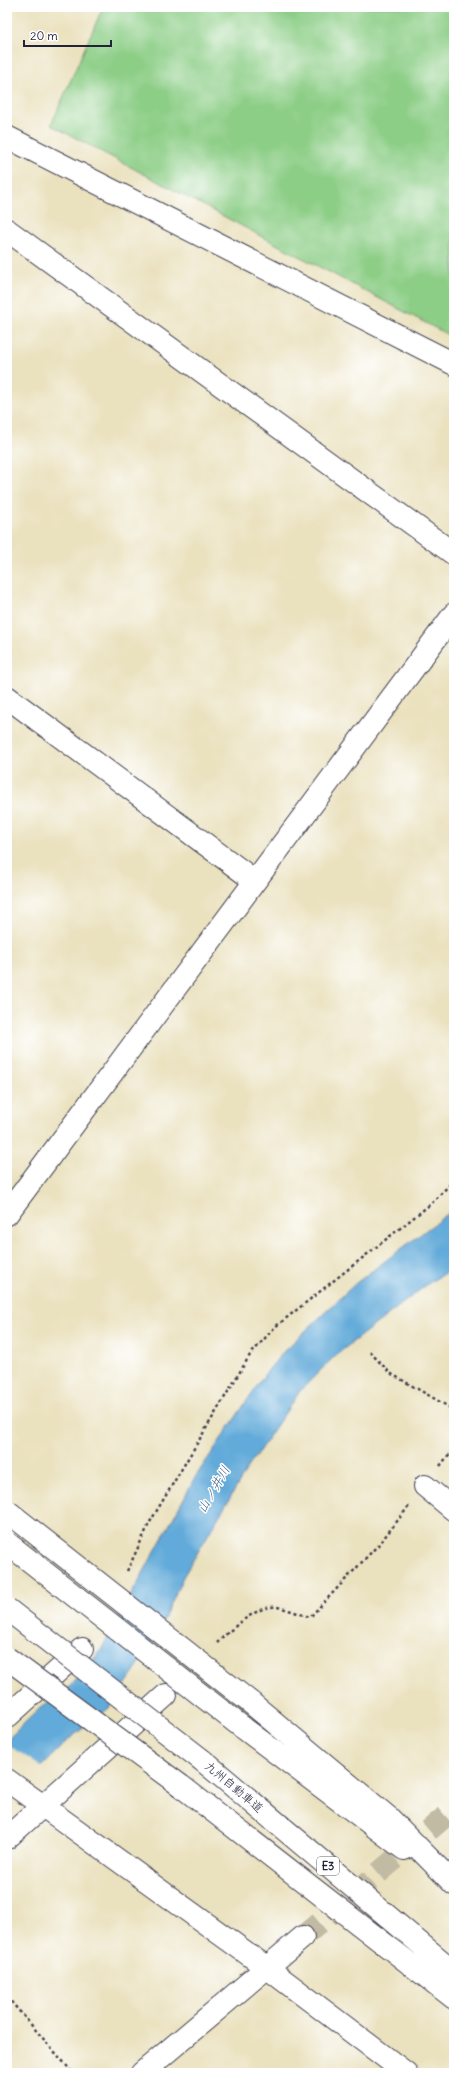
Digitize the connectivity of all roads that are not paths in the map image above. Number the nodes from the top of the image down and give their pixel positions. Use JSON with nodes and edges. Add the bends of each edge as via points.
{"nodes":[{"id":1,"x":7,"y":138,"type":"edge"},
{"id":2,"x":7,"y":230,"type":"edge"},
{"id":3,"x":454,"y":364,"type":"edge"},
{"id":4,"x":454,"y":554,"type":"edge"},
{"id":5,"x":454,"y":614,"type":"edge"},
{"id":6,"x":7,"y":698,"type":"edge"},
{"id":7,"x":255,"y":881,"type":"junction"},
{"id":8,"x":7,"y":1214,"type":"edge"},
{"id":9,"x":425,"y":1486,"type":"road end"},
{"id":10,"x":454,"y":1510,"type":"edge"},
{"id":11,"x":7,"y":1511,"type":"edge"},
{"id":12,"x":7,"y":1543,"type":"edge"},
{"id":13,"x":7,"y":1609,"type":"edge"},
{"id":14,"x":82,"y":1649,"type":"dead end"},
{"id":15,"x":7,"y":1658,"type":"edge"},
{"id":16,"x":166,"y":1694,"type":"dead end"},
{"id":17,"x":7,"y":1717,"type":"edge"},
{"id":18,"x":7,"y":1780,"type":"edge"},
{"id":19,"x":45,"y":1806,"type":"junction"},
{"id":20,"x":7,"y":1838,"type":"edge"},
{"id":21,"x":454,"y":1885,"type":"edge"},
{"id":22,"x":303,"y":1937,"type":"tunnel mouth"},
{"id":23,"x":266,"y":1967,"type":"junction"},
{"id":24,"x":454,"y":1972,"type":"edge"},
{"id":25,"x":454,"y":1998,"type":"edge"},
{"id":26,"x":142,"y":2073,"type":"edge"},
{"id":27,"x":406,"y":2073,"type":"edge"}],
"edges":[{"from":1,"to":3,"type":"main road"},
{"from":2,"to":4,"type":"main road"},
{"from":5,"to":7,"type":"main road"},
{"from":6,"to":7,"type":"main road"},
{"from":7,"to":8,"type":"main road"},
{"from":9,"to":10,"type":"main road"},
{"from":11,"to":21,"type":"main road","bridge":true,"via":[[250,1702],[389,1818]]},
{"from":12,"to":21,"type":"main road","bridge":true,"via":[[242,1727]]},
{"from":13,"to":24,"type":"main road","name":"九州自動車道","number":"E3","bridge":true,"via":[[202,1760]]},
{"from":14,"to":17,"type":"main road"},
{"from":15,"to":25,"type":"main road","bridge":true,"via":[[181,1786]]},
{"from":16,"to":19,"type":"main road"},
{"from":18,"to":19,"type":"main road"},
{"from":19,"to":20,"type":"main road"},
{"from":19,"to":23,"type":"main road"},
{"from":22,"to":23,"type":"main road"},
{"from":23,"to":26,"type":"main road"},
{"from":23,"to":27,"type":"main road"}]}
